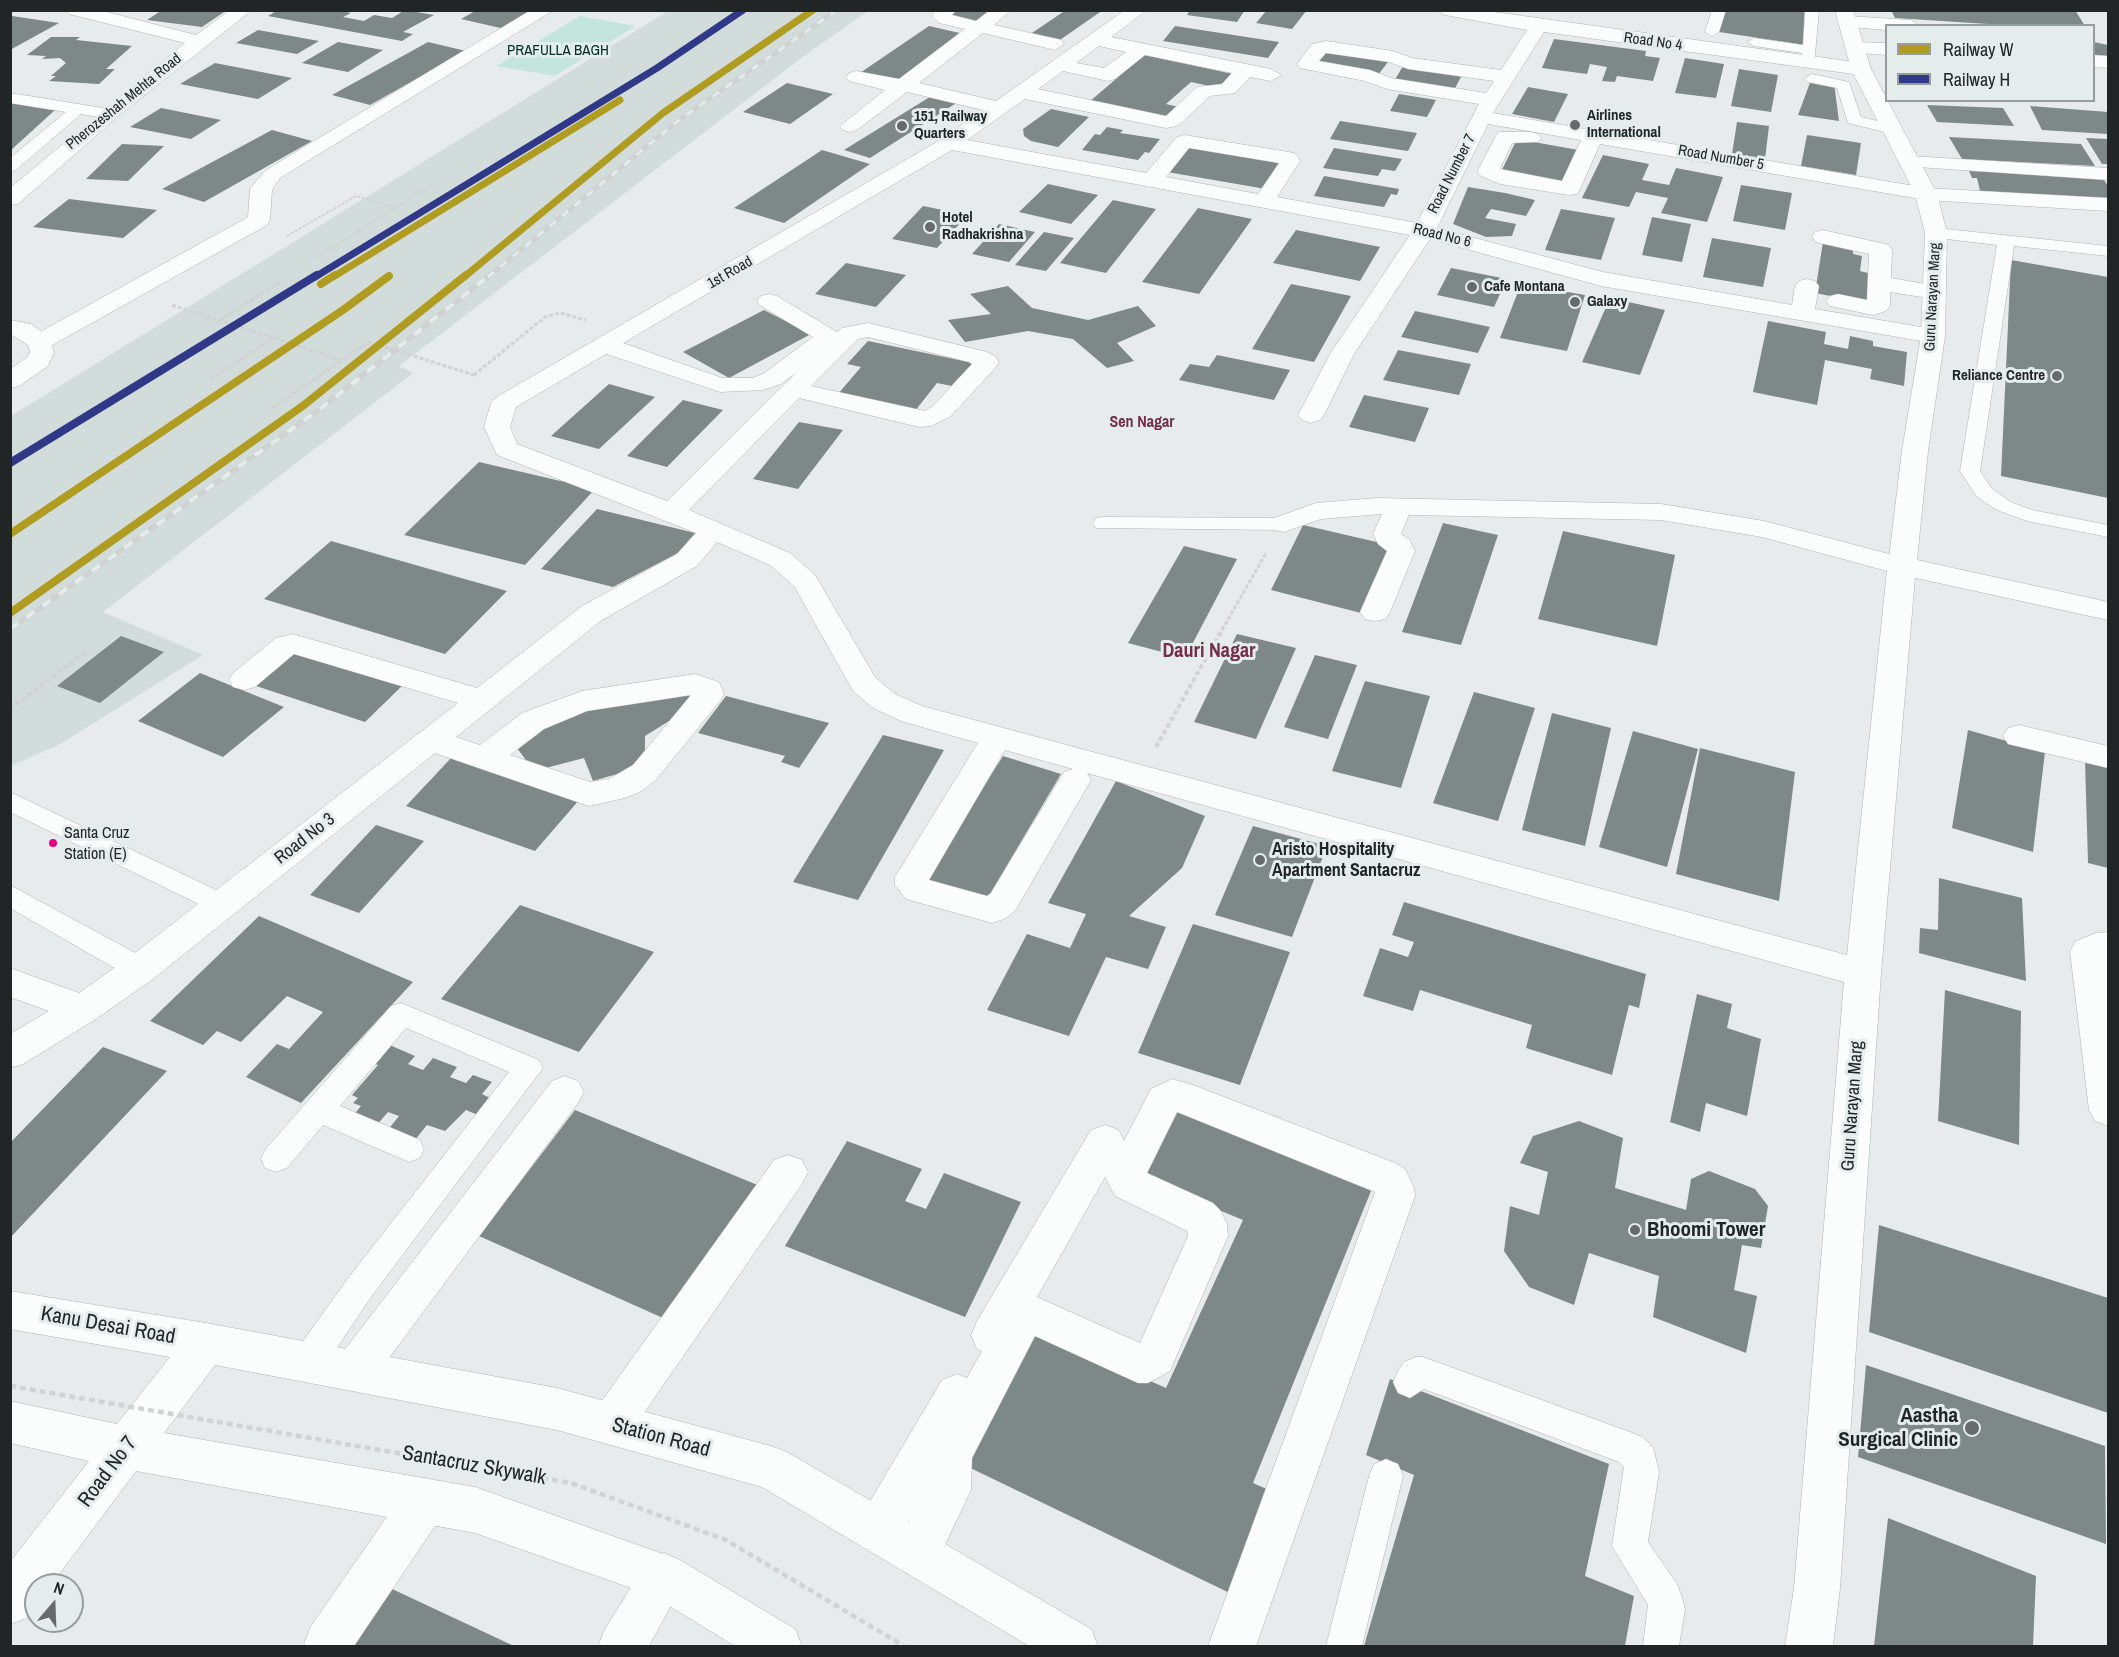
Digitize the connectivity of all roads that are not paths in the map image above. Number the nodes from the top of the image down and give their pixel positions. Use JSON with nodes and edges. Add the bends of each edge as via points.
{"nodes":[{"id":1,"x":75,"y":10,"type":"edge"},
{"id":2,"x":243,"y":10,"type":"edge"},
{"id":3,"x":545,"y":10,"type":"edge"},
{"id":4,"x":947,"y":10,"type":"edge"},
{"id":5,"x":1002,"y":10,"type":"edge"},
{"id":6,"x":1138,"y":10,"type":"edge"},
{"id":7,"x":1445,"y":10,"type":"edge"},
{"id":8,"x":1719,"y":10,"type":"edge"},
{"id":9,"x":1812,"y":10,"type":"edge"},
{"id":10,"x":1842,"y":14,"type":"edge"},
{"id":11,"x":1895,"y":24,"type":"edge"},
{"id":12,"x":1539,"y":26,"type":"junction"},
{"id":13,"x":980,"y":27,"type":"junction"},
{"id":14,"x":1712,"y":32,"type":"dead end"},
{"id":15,"x":1096,"y":40,"type":"junction"},
{"id":16,"x":199,"y":41,"type":"junction"},
{"id":17,"x":1754,"y":42,"type":"dead end"},
{"id":18,"x":1141,"y":49,"type":"junction"},
{"id":19,"x":1885,"y":50,"type":"edge"},
{"id":20,"x":1058,"y":54,"type":"junction"},
{"id":21,"x":1858,"y":58,"type":"junction"},
{"id":22,"x":1398,"y":59,"type":"junction"},
{"id":23,"x":1810,"y":64,"type":"junction"},
{"id":24,"x":1245,"y":70,"type":"junction"},
{"id":25,"x":1271,"y":75,"type":"dead end"},
{"id":26,"x":856,"y":77,"type":"dead end"},
{"id":27,"x":1101,"y":81,"type":"dead end"},
{"id":28,"x":1384,"y":81,"type":"junction"},
{"id":29,"x":1460,"y":84,"type":"dead end"},
{"id":30,"x":904,"y":85,"type":"junction"},
{"id":31,"x":1023,"y":92,"type":"junction"},
{"id":32,"x":1494,"y":96,"type":"junction"},
{"id":33,"x":10,"y":98,"type":"edge"},
{"id":34,"x":1075,"y":103,"type":"junction"},
{"id":35,"x":1849,"y":105,"type":"junction"},
{"id":36,"x":999,"y":108,"type":"junction"},
{"id":37,"x":78,"y":109,"type":"junction"},
{"id":38,"x":109,"y":114,"type":"junction"},
{"id":39,"x":1888,"y":119,"type":"junction"},
{"id":40,"x":850,"y":126,"type":"dead end"},
{"id":41,"x":1506,"y":135,"type":"junction"},
{"id":42,"x":1593,"y":136,"type":"junction"},
{"id":43,"x":1531,"y":138,"type":"dead end"},
{"id":44,"x":949,"y":143,"type":"junction"},
{"id":45,"x":1910,"y":162,"type":"junction"},
{"id":46,"x":1456,"y":165,"type":"junction"},
{"id":47,"x":10,"y":167,"type":"edge"},
{"id":48,"x":1488,"y":170,"type":"junction"},
{"id":49,"x":2109,"y":174,"type":"edge"},
{"id":50,"x":1154,"y":177,"type":"junction"},
{"id":51,"x":1926,"y":194,"type":"junction"},
{"id":52,"x":1266,"y":197,"type":"junction"},
{"id":53,"x":10,"y":199,"type":"edge"},
{"id":54,"x":2109,"y":204,"type":"edge"},
{"id":55,"x":1424,"y":231,"type":"junction"},
{"id":56,"x":1936,"y":233,"type":"junction"},
{"id":57,"x":1823,"y":237,"type":"dead end"},
{"id":58,"x":2006,"y":240,"type":"junction"},
{"id":59,"x":2109,"y":251,"type":"edge"},
{"id":60,"x":1879,"y":284,"type":"junction"},
{"id":61,"x":1935,"y":292,"type":"junction"},
{"id":62,"x":1805,"y":298,"type":"junction"},
{"id":63,"x":769,"y":301,"type":"dead end"},
{"id":64,"x":10,"y":327,"type":"edge"},
{"id":65,"x":600,"y":334,"type":"junction"},
{"id":66,"x":1933,"y":336,"type":"junction"},
{"id":67,"x":40,"y":342,"type":"junction"},
{"id":68,"x":10,"y":381,"type":"edge"},
{"id":69,"x":794,"y":389,"type":"junction"},
{"id":70,"x":1311,"y":415,"type":"dead end"},
{"id":71,"x":1399,"y":506,"type":"junction"},
{"id":72,"x":671,"y":512,"type":"junction"},
{"id":73,"x":1104,"y":523,"type":"dead end"},
{"id":74,"x":1284,"y":524,"type":"joint"},
{"id":75,"x":713,"y":530,"type":"junction"},
{"id":76,"x":2109,"y":531,"type":"edge"},
{"id":77,"x":1902,"y":566,"type":"junction"},
{"id":78,"x":2109,"y":611,"type":"edge"},
{"id":79,"x":1375,"y":612,"type":"dead end"},
{"id":80,"x":244,"y":680,"type":"dead end"},
{"id":81,"x":484,"y":700,"type":"junction"},
{"id":82,"x":2019,"y":736,"type":"dead end"},
{"id":83,"x":997,"y":737,"type":"junction"},
{"id":84,"x":431,"y":740,"type":"junction"},
{"id":85,"x":2109,"y":757,"type":"edge"},
{"id":86,"x":485,"y":758,"type":"junction"},
{"id":87,"x":1076,"y":780,"type":"dead end"},
{"id":88,"x":10,"y":801,"type":"edge"},
{"id":89,"x":10,"y":895,"type":"edge"},
{"id":90,"x":222,"y":904,"type":"junction"},
{"id":91,"x":2109,"y":946,"type":"edge"},
{"id":92,"x":140,"y":969,"type":"junction"},
{"id":93,"x":1863,"y":973,"type":"junction"},
{"id":94,"x":10,"y":982,"type":"edge"},
{"id":95,"x":82,"y":1009,"type":"junction"},
{"id":96,"x":10,"y":1053,"type":"edge"},
{"id":97,"x":564,"y":1092,"type":"dead end"},
{"id":98,"x":318,"y":1110,"type":"junction"},
{"id":99,"x":2109,"y":1110,"type":"edge"},
{"id":100,"x":1105,"y":1142,"type":"dead end"},
{"id":101,"x":409,"y":1149,"type":"dead end"},
{"id":102,"x":276,"y":1159,"type":"dead end"},
{"id":103,"x":788,"y":1172,"type":"dead end"},
{"id":104,"x":10,"y":1310,"type":"edge"},
{"id":105,"x":206,"y":1343,"type":"junction"},
{"id":106,"x":308,"y":1362,"type":"junction"},
{"id":107,"x":354,"y":1371,"type":"junction"},
{"id":108,"x":1410,"y":1382,"type":"dead end"},
{"id":109,"x":10,"y":1422,"type":"edge"},
{"id":110,"x":611,"y":1424,"type":"junction"},
{"id":111,"x":126,"y":1448,"type":"junction"},
{"id":112,"x":1386,"y":1476,"type":"dead end"},
{"id":113,"x":425,"y":1501,"type":"junction"},
{"id":114,"x":878,"y":1531,"type":"junction"},
{"id":115,"x":917,"y":1554,"type":"junction"},
{"id":116,"x":664,"y":1576,"type":"junction"},
{"id":117,"x":10,"y":1601,"type":"edge"},
{"id":118,"x":328,"y":1643,"type":"dead end"},
{"id":119,"x":622,"y":1647,"type":"edge"},
{"id":120,"x":778,"y":1647,"type":"edge"},
{"id":121,"x":1074,"y":1647,"type":"edge"},
{"id":122,"x":1232,"y":1647,"type":"edge"},
{"id":123,"x":1344,"y":1647,"type":"edge"},
{"id":124,"x":1661,"y":1647,"type":"edge"},
{"id":125,"x":1809,"y":1647,"type":"edge"}],
"edges":[{"from":1,"to":16,"type":"street"},
{"from":2,"to":16,"type":"street","name":"Pherozeshah Mehta Road"},
{"from":3,"to":67,"type":"street","via":[[273,174],[261,189],[259,220]]},
{"from":4,"to":13,"type":"street","via":[[942,18]]},
{"from":5,"to":13,"type":"street"},
{"from":6,"to":15,"type":"street","name":"1st Road"},
{"from":7,"to":12,"type":"street","name":"Road No 4"},
{"from":8,"to":14,"type":"lane"},
{"from":9,"to":23,"type":"lane"},
{"from":10,"to":11,"type":"street"},
{"from":10,"to":21,"type":"street","name":"Guru Narayan Marg"},
{"from":12,"to":23,"type":"street","name":"Road No 4"},
{"from":12,"to":32,"type":"street","name":"Road Number 7"},
{"from":13,"to":20,"type":"street"},
{"from":13,"to":30,"type":"street"},
{"from":15,"to":18,"type":"street"},
{"from":15,"to":20,"type":"street","name":"1st Road"},
{"from":16,"to":38,"type":"street","name":"Pherozeshah Mehta Road"},
{"from":17,"to":23,"type":"lane"},
{"from":18,"to":20,"type":"street","via":[[1107,75]]},
{"from":18,"to":24,"type":"street"},
{"from":19,"to":21,"type":"street","name":"Road No 4"},
{"from":20,"to":31,"type":"street","name":"1st Road"},
{"from":21,"to":23,"type":"street","name":"Road No 4"},
{"from":21,"to":39,"type":"street","name":"Guru Narayan Marg"},
{"from":22,"to":28,"type":"street"},
{"from":22,"to":28,"type":"street","via":[[1322,46],[1307,64]]},
{"from":22,"to":32,"type":"street"},
{"from":23,"to":35,"type":"lane","via":[[1844,85]]},
{"from":24,"to":25,"type":"street"},
{"from":24,"to":34,"type":"street","via":[[1225,90],[1204,91],[1172,121]]},
{"from":26,"to":30,"type":"street"},
{"from":27,"to":34,"type":"street"},
{"from":28,"to":32,"type":"street"},
{"from":29,"to":32,"type":"street"},
{"from":30,"to":36,"type":"street"},
{"from":30,"to":40,"type":"street"},
{"from":31,"to":34,"type":"street"},
{"from":31,"to":36,"type":"street","name":"1st Road"},
{"from":32,"to":41,"type":"street"},
{"from":32,"to":42,"type":"street","name":"Road Number 5"},
{"from":32,"to":46,"type":"street","name":"Road Number 7"},
{"from":33,"to":37,"type":"lane"},
{"from":35,"to":39,"type":"lane"},
{"from":35,"to":39,"type":"lane","via":[[1854,120]]},
{"from":36,"to":44,"type":"street","name":"1st Road"},
{"from":37,"to":38,"type":"lane"},
{"from":37,"to":47,"type":"lane"},
{"from":38,"to":53,"type":"street","name":"Pherozeshah Mehta Road"},
{"from":39,"to":45,"type":"street","name":"Guru Narayan Marg"},
{"from":41,"to":43,"type":"street"},
{"from":41,"to":48,"type":"street"},
{"from":42,"to":48,"type":"street","via":[[1569,189],[1508,179]]},
{"from":42,"to":51,"type":"street","name":"Road Number 5"},
{"from":44,"to":50,"type":"street","name":"Road No 6"},
{"from":44,"to":65,"type":"street","name":"1st Road"},
{"from":45,"to":49,"type":"street"},
{"from":45,"to":51,"type":"street","name":"Guru Narayan Marg"},
{"from":46,"to":48,"type":"street"},
{"from":46,"to":55,"type":"street","name":"Road Number 7"},
{"from":50,"to":52,"type":"street","name":"Road No 6"},
{"from":50,"to":52,"type":"street","via":[[1184,141],[1289,158]]},
{"from":51,"to":54,"type":"street","name":"Road Number 5"},
{"from":51,"to":56,"type":"street","name":"Guru Narayan Marg"},
{"from":52,"to":55,"type":"street","name":"Road No 6"},
{"from":55,"to":62,"type":"street","name":"Road No 6","via":[[1601,279]]},
{"from":55,"to":70,"type":"street","name":"Road Number 7","via":[[1342,354]]},
{"from":56,"to":58,"type":"lane"},
{"from":56,"to":61,"type":"street","name":"Guru Narayan Marg"},
{"from":57,"to":60,"type":"street","via":[[1881,249]]},
{"from":58,"to":59,"type":"lane"},
{"from":58,"to":76,"type":"lane","via":[[1970,471],[1984,493],[2004,506],[2027,515]]},
{"from":60,"to":61,"type":"street"},
{"from":60,"to":62,"type":"street","via":[[1877,307]]},
{"from":61,"to":66,"type":"street","name":"Guru Narayan Marg"},
{"from":62,"to":66,"type":"street","name":"Road No 6"},
{"from":63,"to":65,"type":"street","via":[[829,337],[772,379],[754,385],[720,385]]},
{"from":64,"to":67,"type":"street","via":[[23,329]]},
{"from":65,"to":72,"type":"street","name":"1st Road","via":[[504,403],[497,427],[506,448]]},
{"from":66,"to":77,"type":"street","name":"Guru Narayan Marg"},
{"from":67,"to":68,"type":"street","via":[[39,361]]},
{"from":69,"to":69,"type":"street","via":[[857,330],[978,357],[987,363],[931,418],[919,419]]},
{"from":69,"to":72,"type":"street"},
{"from":71,"to":74,"type":"street","via":[[1316,511]]},
{"from":71,"to":77,"type":"street","via":[[1660,512],[1764,529]]},
{"from":71,"to":79,"type":"street","via":[[1387,534],[1401,551]]},
{"from":72,"to":75,"type":"street","name":"1st Road"},
{"from":73,"to":74,"type":"lane"},
{"from":75,"to":81,"type":"street","name":"Road No 3","via":[[687,560],[592,613]]},
{"from":75,"to":83,"type":"street","name":"1st Road","via":[[780,559],[805,581],[864,684],[884,701],[912,714]]},
{"from":77,"to":78,"type":"street"},
{"from":77,"to":93,"type":"street","name":"Guru Narayan Marg"},
{"from":80,"to":81,"type":"street","via":[[286,645],[293,644]]},
{"from":81,"to":84,"type":"street","name":"Road No 3"},
{"from":82,"to":85,"type":"street"},
{"from":83,"to":87,"type":"street","via":[[912,877],[912,885],[918,890],[992,910],[1003,902]]},
{"from":83,"to":93,"type":"street","name":"1st Road"},
{"from":84,"to":86,"type":"street"},
{"from":84,"to":90,"type":"street","name":"Road No 3"},
{"from":86,"to":86,"type":"street","via":[[589,794],[614,790],[644,773],[709,694],[708,689],[695,684],[582,701],[533,721]]},
{"from":88,"to":90,"type":"lane"},
{"from":89,"to":92,"type":"lane"},
{"from":90,"to":92,"type":"street","name":"Road No 3"},
{"from":91,"to":99,"type":"street","via":[[2096,946],[2088,951]]},
{"from":92,"to":95,"type":"street","name":"Road No 3"},
{"from":93,"to":125,"type":"street","name":"Guru Narayan Marg","via":[[1817,1588]]},
{"from":94,"to":95,"type":"street"},
{"from":95,"to":96,"type":"street","name":"Road No 3"},
{"from":97,"to":107,"type":"street"},
{"from":98,"to":101,"type":"lane"},
{"from":98,"to":102,"type":"lane"},
{"from":98,"to":106,"type":"lane","via":[[401,1014],[529,1068],[360,1287]]},
{"from":100,"to":114,"type":"street"},
{"from":103,"to":110,"type":"street"},
{"from":104,"to":105,"type":"street","name":"Kanu Desai Road"},
{"from":105,"to":106,"type":"street","name":"Station Road"},
{"from":105,"to":111,"type":"street","name":"Road No 7"},
{"from":106,"to":107,"type":"street","name":"Station Road"},
{"from":107,"to":110,"type":"street","name":"Station Road","via":[[557,1409]]},
{"from":108,"to":124,"type":"lane","via":[[1416,1373],[1423,1373],[1630,1449],[1641,1459],[1630,1546],[1664,1597],[1667,1609]]},
{"from":109,"to":111,"type":"street"},
{"from":110,"to":114,"type":"street","name":"Station Road","via":[[771,1468]]},
{"from":111,"to":113,"type":"street"},
{"from":111,"to":117,"type":"street","name":"Road No 7"},
{"from":112,"to":123,"type":"lane"},
{"from":113,"to":116,"type":"street","via":[[475,1510]]},
{"from":113,"to":118,"type":"street"},
{"from":114,"to":115,"type":"street","name":"Station Road"},
{"from":115,"to":121,"type":"street","name":"Station Road"},
{"from":115,"to":122,"type":"street","via":[[949,1490],[948,1463],[952,1451],[1018,1324],[1027,1316],[1036,1316],[1138,1363],[1148,1364],[1155,1357],[1208,1236],[1207,1224],[1199,1216],[1129,1184],[1125,1177],[1164,1100],[1180,1096],[1381,1175],[1391,1181],[1395,1196]]},
{"from":116,"to":119,"type":"street"},
{"from":116,"to":120,"type":"street"}]}
